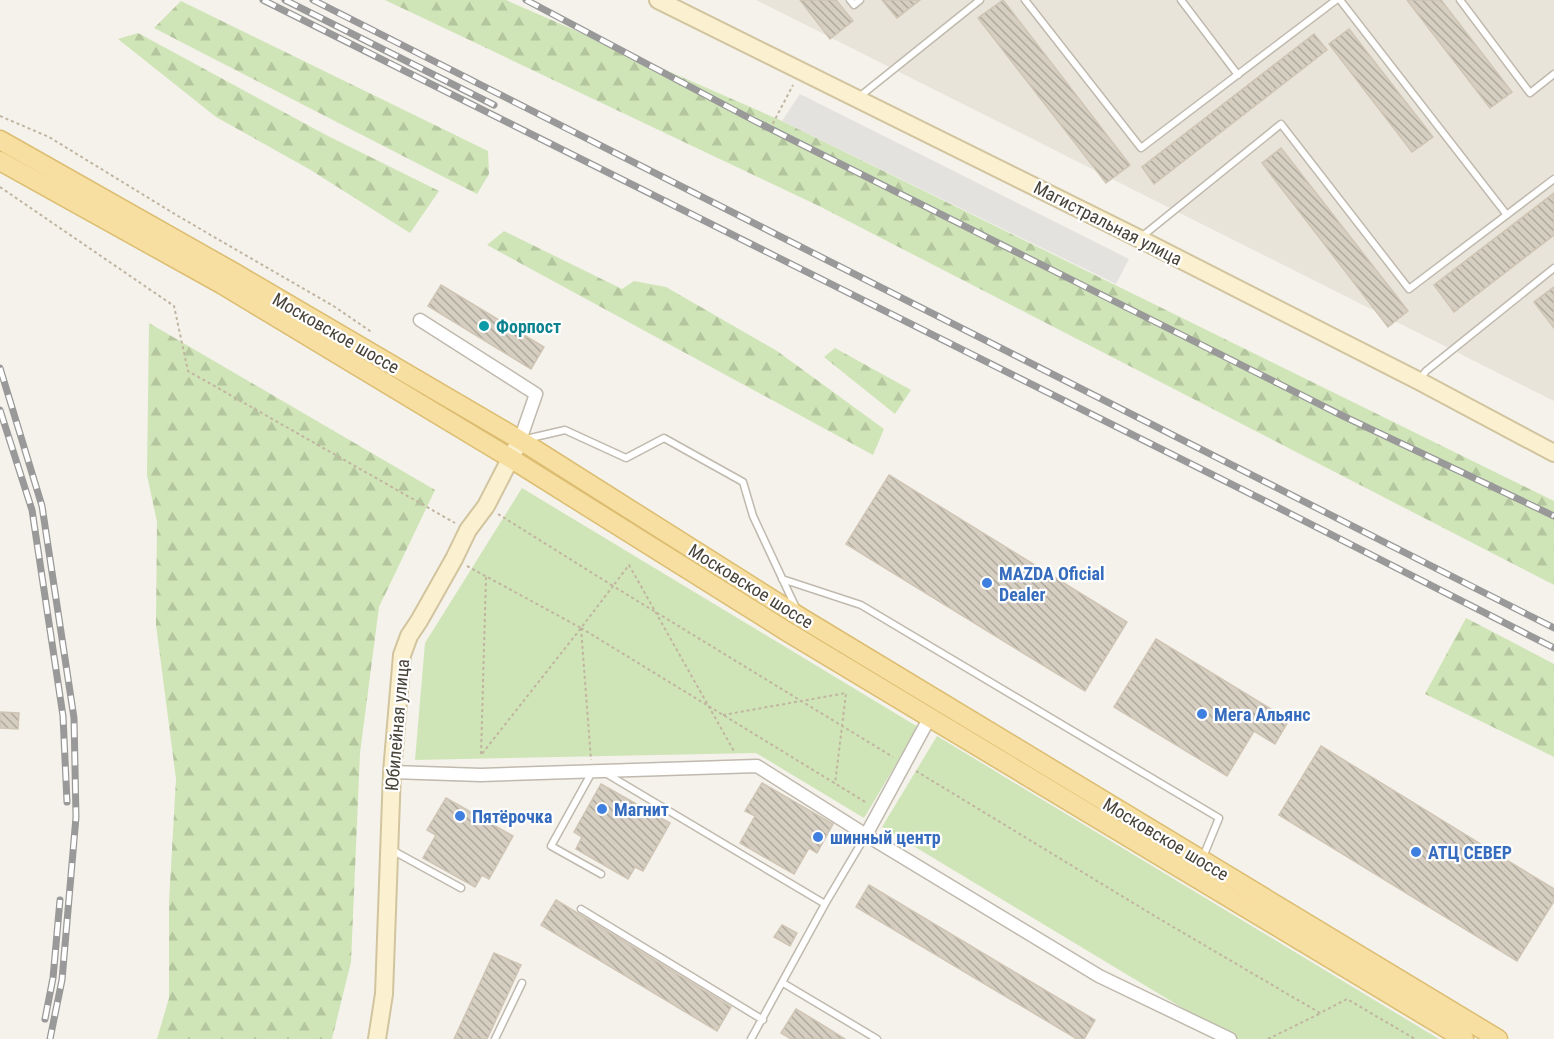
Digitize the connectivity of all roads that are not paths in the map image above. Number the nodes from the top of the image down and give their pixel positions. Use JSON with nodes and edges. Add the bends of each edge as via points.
{"nodes":[{"id":1,"x":658,"y":0,"type":"edge"},
{"id":2,"x":850,"y":0,"type":"edge"},
{"id":3,"x":860,"y":0,"type":"edge"},
{"id":4,"x":980,"y":0,"type":"edge"},
{"id":5,"x":1025,"y":0,"type":"edge"},
{"id":6,"x":1181,"y":0,"type":"edge"},
{"id":7,"x":1338,"y":0,"type":"edge"},
{"id":8,"x":1460,"y":0,"type":"edge"},
{"id":9,"x":1554,"y":74,"type":"edge"},
{"id":10,"x":1238,"y":75,"type":"junction"},
{"id":11,"x":857,"y":99,"type":"junction"},
{"id":12,"x":0,"y":140,"type":"edge"},
{"id":13,"x":0,"y":161,"type":"edge"},
{"id":14,"x":1554,"y":179,"type":"edge"},
{"id":15,"x":1507,"y":215,"type":"junction"},
{"id":16,"x":1140,"y":239,"type":"junction"},
{"id":17,"x":1554,"y":268,"type":"edge"},
{"id":18,"x":420,"y":320,"type":"dead end"},
{"id":19,"x":1419,"y":381,"type":"junction"},
{"id":20,"x":520,"y":440,"type":"junction"},
{"id":21,"x":1554,"y":453,"type":"edge"},
{"id":22,"x":510,"y":458,"type":"junction"},
{"id":23,"x":782,"y":579,"type":"junction"},
{"id":24,"x":800,"y":617,"type":"junction"},
{"id":25,"x":930,"y":717,"type":"junction"},
{"id":26,"x":392,"y":772,"type":"junction"},
{"id":27,"x":598,"y":772,"type":"junction"},
{"id":28,"x":866,"y":835,"type":"junction"},
{"id":29,"x":390,"y":849,"type":"junction"},
{"id":30,"x":1202,"y":860,"type":"junction"},
{"id":31,"x":601,"y":874,"type":"dead end"},
{"id":32,"x":461,"y":888,"type":"dead end"},
{"id":33,"x":825,"y":904,"type":"junction"},
{"id":34,"x":581,"y":909,"type":"dead end"},
{"id":35,"x":522,"y":983,"type":"dead end"},
{"id":36,"x":783,"y":983,"type":"junction"},
{"id":37,"x":763,"y":1020,"type":"junction"},
{"id":38,"x":377,"y":1039,"type":"edge"},
{"id":39,"x":495,"y":1039,"type":"edge"},
{"id":40,"x":752,"y":1039,"type":"edge"},
{"id":41,"x":877,"y":1039,"type":"edge"},
{"id":42,"x":1230,"y":1039,"type":"edge"},
{"id":43,"x":1464,"y":1039,"type":"edge"},
{"id":44,"x":1498,"y":1039,"type":"edge"}],
"edges":[{"from":1,"to":11,"type":"street","name":"Магистральная улица"},
{"from":2,"to":3,"type":"lane","via":[[854,5]]},
{"from":4,"to":11,"type":"lane"},
{"from":5,"to":10,"type":"lane","via":[[1141,148]]},
{"from":6,"to":10,"type":"lane"},
{"from":7,"to":10,"type":"lane"},
{"from":7,"to":15,"type":"lane"},
{"from":8,"to":9,"type":"lane","via":[[1530,93]]},
{"from":11,"to":16,"type":"street","name":"Магистральная улица"},
{"from":12,"to":20,"type":"main road","name":"Московское шоссе"},
{"from":13,"to":22,"type":"main road","name":"Московское шоссе","via":[[223,285]]},
{"from":14,"to":15,"type":"lane"},
{"from":15,"to":16,"type":"lane","via":[[1409,289],[1281,124]]},
{"from":16,"to":19,"type":"street","name":"Магистральная улица"},
{"from":17,"to":19,"type":"lane","via":[[1426,371]]},
{"from":18,"to":20,"type":"street","via":[[536,394]]},
{"from":19,"to":21,"type":"street","name":"Магистральная улица"},
{"from":20,"to":22,"type":"street","name":"Юбилейная улица"},
{"from":20,"to":23,"type":"lane","via":[[565,430],[626,458],[664,438],[743,482],[753,516]]},
{"from":20,"to":24,"type":"main road","name":"Московское шоссе"},
{"from":22,"to":25,"type":"main road","name":"Московское шоссе"},
{"from":22,"to":26,"type":"street","name":"Юбилейная улица","via":[[409,636],[402,655]]},
{"from":23,"to":24,"type":"lane"},
{"from":23,"to":30,"type":"lane","via":[[861,606],[1219,818]]},
{"from":24,"to":30,"type":"main road","name":"Московское шоссе"},
{"from":25,"to":28,"type":"street"},
{"from":25,"to":43,"type":"main road","name":"Московское шоссе"},
{"from":26,"to":27,"type":"street","via":[[481,776]]},
{"from":26,"to":29,"type":"street","name":"Юбилейная улица"},
{"from":27,"to":28,"type":"street","via":[[757,766]]},
{"from":27,"to":31,"type":"lane","via":[[551,846]]},
{"from":27,"to":33,"type":"lane"},
{"from":28,"to":33,"type":"lane"},
{"from":28,"to":42,"type":"street","via":[[1099,976]]},
{"from":29,"to":32,"type":"lane"},
{"from":29,"to":38,"type":"street","name":"Юбилейная улица","via":[[384,994]]},
{"from":30,"to":44,"type":"main road","name":"Московское шоссе"},
{"from":33,"to":36,"type":"lane"},
{"from":34,"to":37,"type":"lane"},
{"from":35,"to":39,"type":"lane"},
{"from":36,"to":37,"type":"lane"},
{"from":36,"to":41,"type":"lane"},
{"from":37,"to":40,"type":"lane"}]}
